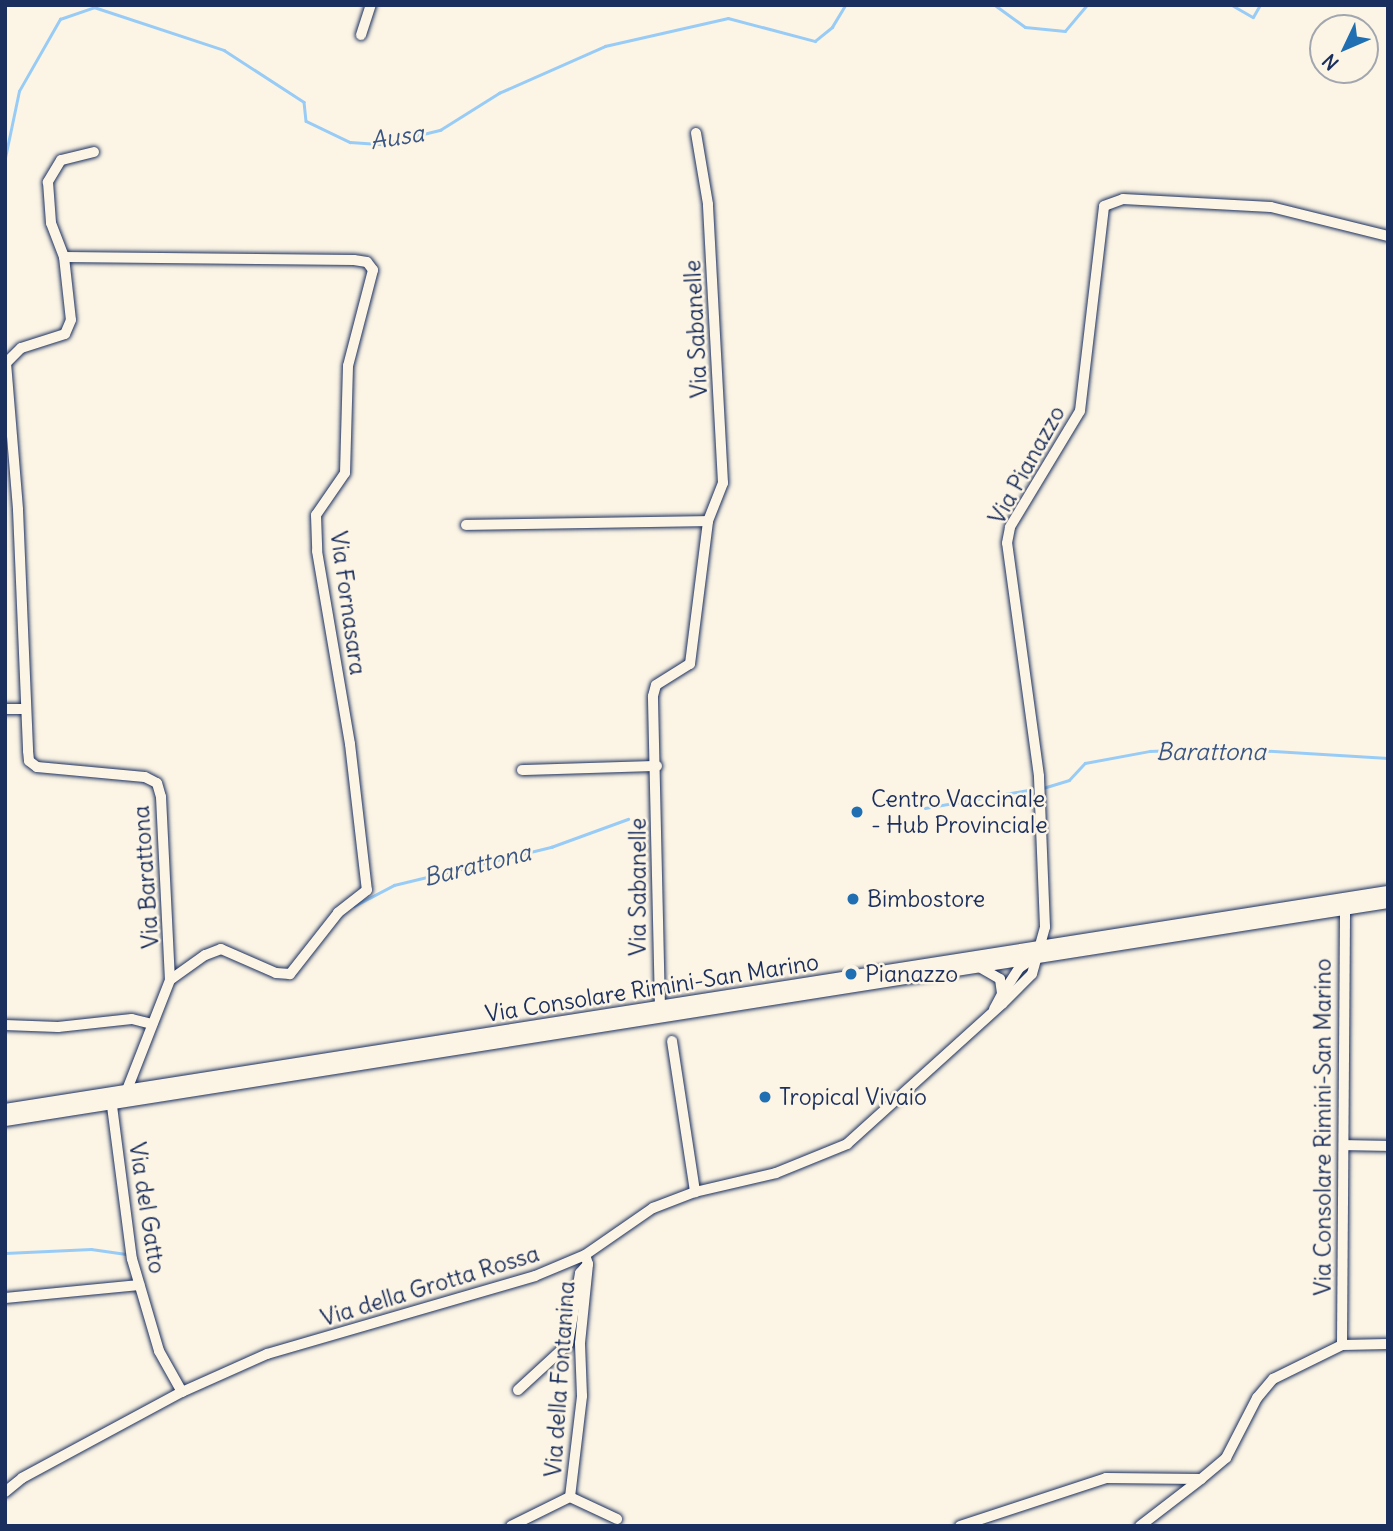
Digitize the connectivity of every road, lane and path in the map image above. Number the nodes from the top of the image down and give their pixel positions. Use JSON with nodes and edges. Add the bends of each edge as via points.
{"nodes":[{"id":1,"x":371,"y":5,"type":"edge"},
{"id":2,"x":361,"y":35,"type":"dead end"},
{"id":3,"x":696,"y":133,"type":"dead end"},
{"id":4,"x":94,"y":152,"type":"dead end"},
{"id":5,"x":1388,"y":236,"type":"edge"},
{"id":6,"x":64,"y":257,"type":"junction"},
{"id":7,"x":708,"y":521,"type":"junction"},
{"id":8,"x":466,"y":525,"type":"dead end"},
{"id":9,"x":5,"y":709,"type":"edge"},
{"id":10,"x":26,"y":709,"type":"junction"},
{"id":11,"x":657,"y":766,"type":"junction"},
{"id":12,"x":522,"y":770,"type":"dead end"},
{"id":13,"x":1388,"y":892,"type":"edge"},
{"id":14,"x":1388,"y":902,"type":"edge"},
{"id":15,"x":1345,"y":909,"type":"junction"},
{"id":16,"x":1038,"y":953,"type":"junction"},
{"id":17,"x":978,"y":968,"type":"junction"},
{"id":18,"x":170,"y":980,"type":"junction"},
{"id":19,"x":1002,"y":994,"type":"junction"},
{"id":20,"x":660,"y":1007,"type":"junction"},
{"id":21,"x":992,"y":1013,"type":"junction"},
{"id":22,"x":152,"y":1024,"type":"junction"},
{"id":23,"x":5,"y":1025,"type":"edge"},
{"id":24,"x":672,"y":1041,"type":"dead end"},
{"id":25,"x":126,"y":1092,"type":"junction"},
{"id":26,"x":112,"y":1106,"type":"junction"},
{"id":27,"x":5,"y":1110,"type":"edge"},
{"id":28,"x":5,"y":1120,"type":"edge"},
{"id":29,"x":1345,"y":1145,"type":"junction"},
{"id":30,"x":1388,"y":1146,"type":"edge"},
{"id":31,"x":695,"y":1192,"type":"junction"},
{"id":32,"x":586,"y":1259,"type":"junction"},
{"id":33,"x":139,"y":1285,"type":"junction"},
{"id":34,"x":5,"y":1298,"type":"edge"},
{"id":35,"x":1388,"y":1344,"type":"edge"},
{"id":36,"x":1342,"y":1345,"type":"junction"},
{"id":37,"x":519,"y":1390,"type":"dead end"},
{"id":38,"x":182,"y":1392,"type":"junction"},
{"id":39,"x":1201,"y":1479,"type":"junction"},
{"id":40,"x":5,"y":1492,"type":"edge"},
{"id":41,"x":570,"y":1497,"type":"junction"},
{"id":42,"x":617,"y":1519,"type":"dead end"},
{"id":43,"x":511,"y":1526,"type":"edge"},
{"id":44,"x":960,"y":1526,"type":"edge"},
{"id":45,"x":1140,"y":1526,"type":"edge"}],
"edges":[{"from":1,"to":2,"type":"street"},
{"from":3,"to":7,"type":"street","name":"Via Sabanelle","via":[[708,204],[723,483]]},
{"from":4,"to":6,"type":"street","name":"Via Barattona","via":[[61,160],[48,182],[51,223]]},
{"from":5,"to":16,"type":"street","name":"Via Pianazzo","via":[[1271,207],[1123,199],[1104,206],[1080,411],[1010,527],[1007,543],[1041,790]]},
{"from":6,"to":10,"type":"street","name":"Via Barattona","via":[[71,320],[65,334],[21,348],[6,363]]},
{"from":6,"to":18,"type":"street","name":"Via Fornasara","via":[[354,260],[368,262],[373,270],[348,366],[345,473],[316,516],[317,551],[350,744],[367,890],[338,913],[290,974],[276,973],[222,949],[205,955]]},
{"from":7,"to":8,"type":"street"},
{"from":7,"to":11,"type":"street","name":"Via Sabanelle","via":[[690,664],[656,685],[653,696]]},
{"from":9,"to":10,"type":"street"},
{"from":10,"to":18,"type":"street","name":"Via Barattona","via":[[29,761],[37,767],[145,777],[157,783]]},
{"from":11,"to":12,"type":"street"},
{"from":11,"to":20,"type":"street","name":"Via Sabanelle"},
{"from":13,"to":16,"type":"main road","name":"Via Consolare Rimini-San Marino"},
{"from":14,"to":15,"type":"main road","name":"Via Consolare Rimini-San Marino"},
{"from":15,"to":16,"type":"main road","name":"Via Consolare Rimini-San Marino"},
{"from":15,"to":29,"type":"street","name":"Via Consolare Rimini-San Marino"},
{"from":16,"to":17,"type":"main road","name":"Via Consolare Rimini-San Marino"},
{"from":16,"to":19,"type":"street","name":"Via della Grotta Rossa","via":[[1019,968]]},
{"from":16,"to":20,"type":"main road","name":"Via Consolare Rimini-San Marino"},
{"from":16,"to":21,"type":"street","name":"Via della Grotta Rossa","via":[[1032,974]]},
{"from":17,"to":19,"type":"street","via":[[994,972]]},
{"from":17,"to":26,"type":"main road","name":"Via Consolare Rimini-San Marino"},
{"from":18,"to":22,"type":"street","name":"Via Barattona"},
{"from":19,"to":21,"type":"street","name":"Via della Grotta Rossa"},
{"from":20,"to":25,"type":"main road","name":"Via Consolare Rimini-San Marino"},
{"from":21,"to":31,"type":"street","name":"Via della Grotta Rossa","via":[[847,1144],[776,1173]]},
{"from":22,"to":23,"type":"street","via":[[132,1019],[58,1027]]},
{"from":22,"to":25,"type":"street","name":"Via Barattona"},
{"from":24,"to":31,"type":"street"},
{"from":25,"to":26,"type":"street"},
{"from":25,"to":27,"type":"main road","name":"Via Consolare Rimini-San Marino"},
{"from":26,"to":28,"type":"main road","name":"Via Consolare Rimini-San Marino"},
{"from":26,"to":33,"type":"street","name":"Via del Gatto","via":[[128,1237]]},
{"from":29,"to":30,"type":"street"},
{"from":29,"to":36,"type":"street","name":"Via Consolare Rimini-San Marino"},
{"from":31,"to":32,"type":"street","name":"Via della Grotta Rossa","via":[[653,1208]]},
{"from":32,"to":37,"type":"street","name":"Via della Fontanina","via":[[568,1344]]},
{"from":32,"to":38,"type":"street","name":"Via della Grotta Rossa","via":[[502,1288],[267,1353]]},
{"from":32,"to":41,"type":"street","name":"Via della Fontanina","via":[[580,1343],[582,1396]]},
{"from":33,"to":34,"type":"street"},
{"from":33,"to":38,"type":"street","name":"Via del Gatto","via":[[159,1351]]},
{"from":35,"to":36,"type":"street"},
{"from":36,"to":39,"type":"street","via":[[1273,1378],[1257,1398],[1226,1458]]},
{"from":38,"to":40,"type":"street","name":"Via della Grotta Rossa","via":[[22,1478]]},
{"from":39,"to":44,"type":"street","via":[[1106,1478]]},
{"from":39,"to":45,"type":"street"},
{"from":41,"to":42,"type":"street","name":"Via della Fontanina"},
{"from":41,"to":43,"type":"street","name":"Via della Fontanina"}]}
